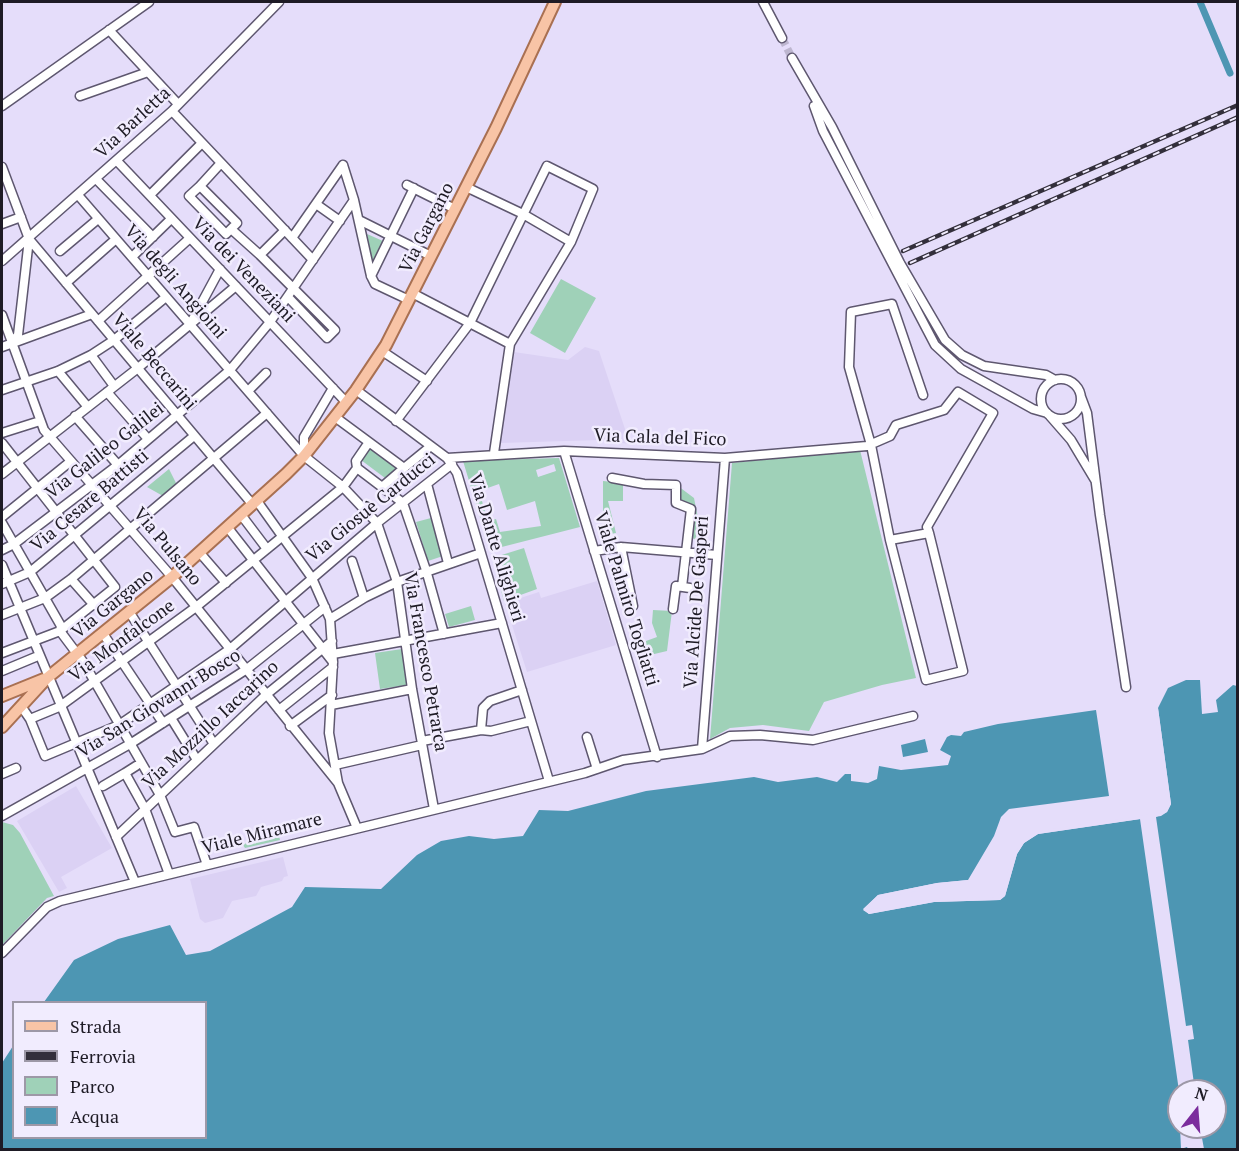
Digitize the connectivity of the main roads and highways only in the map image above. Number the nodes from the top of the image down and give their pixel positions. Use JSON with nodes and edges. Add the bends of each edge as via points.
{"nodes":[{"id":1,"x":555,"y":2,"type":"edge"},
{"id":2,"x":47,"y":678,"type":"junction"},
{"id":3,"x":2,"y":696,"type":"edge"},
{"id":4,"x":2,"y":727,"type":"edge"}],
"edges":[{"from":1,"to":2,"type":"main road","name":"Via Gargano","via":[[410,297],[356,390],[304,456],[242,516],[130,613]]},
{"from":2,"to":3,"type":"main road"},
{"from":2,"to":4,"type":"main road"}]}
